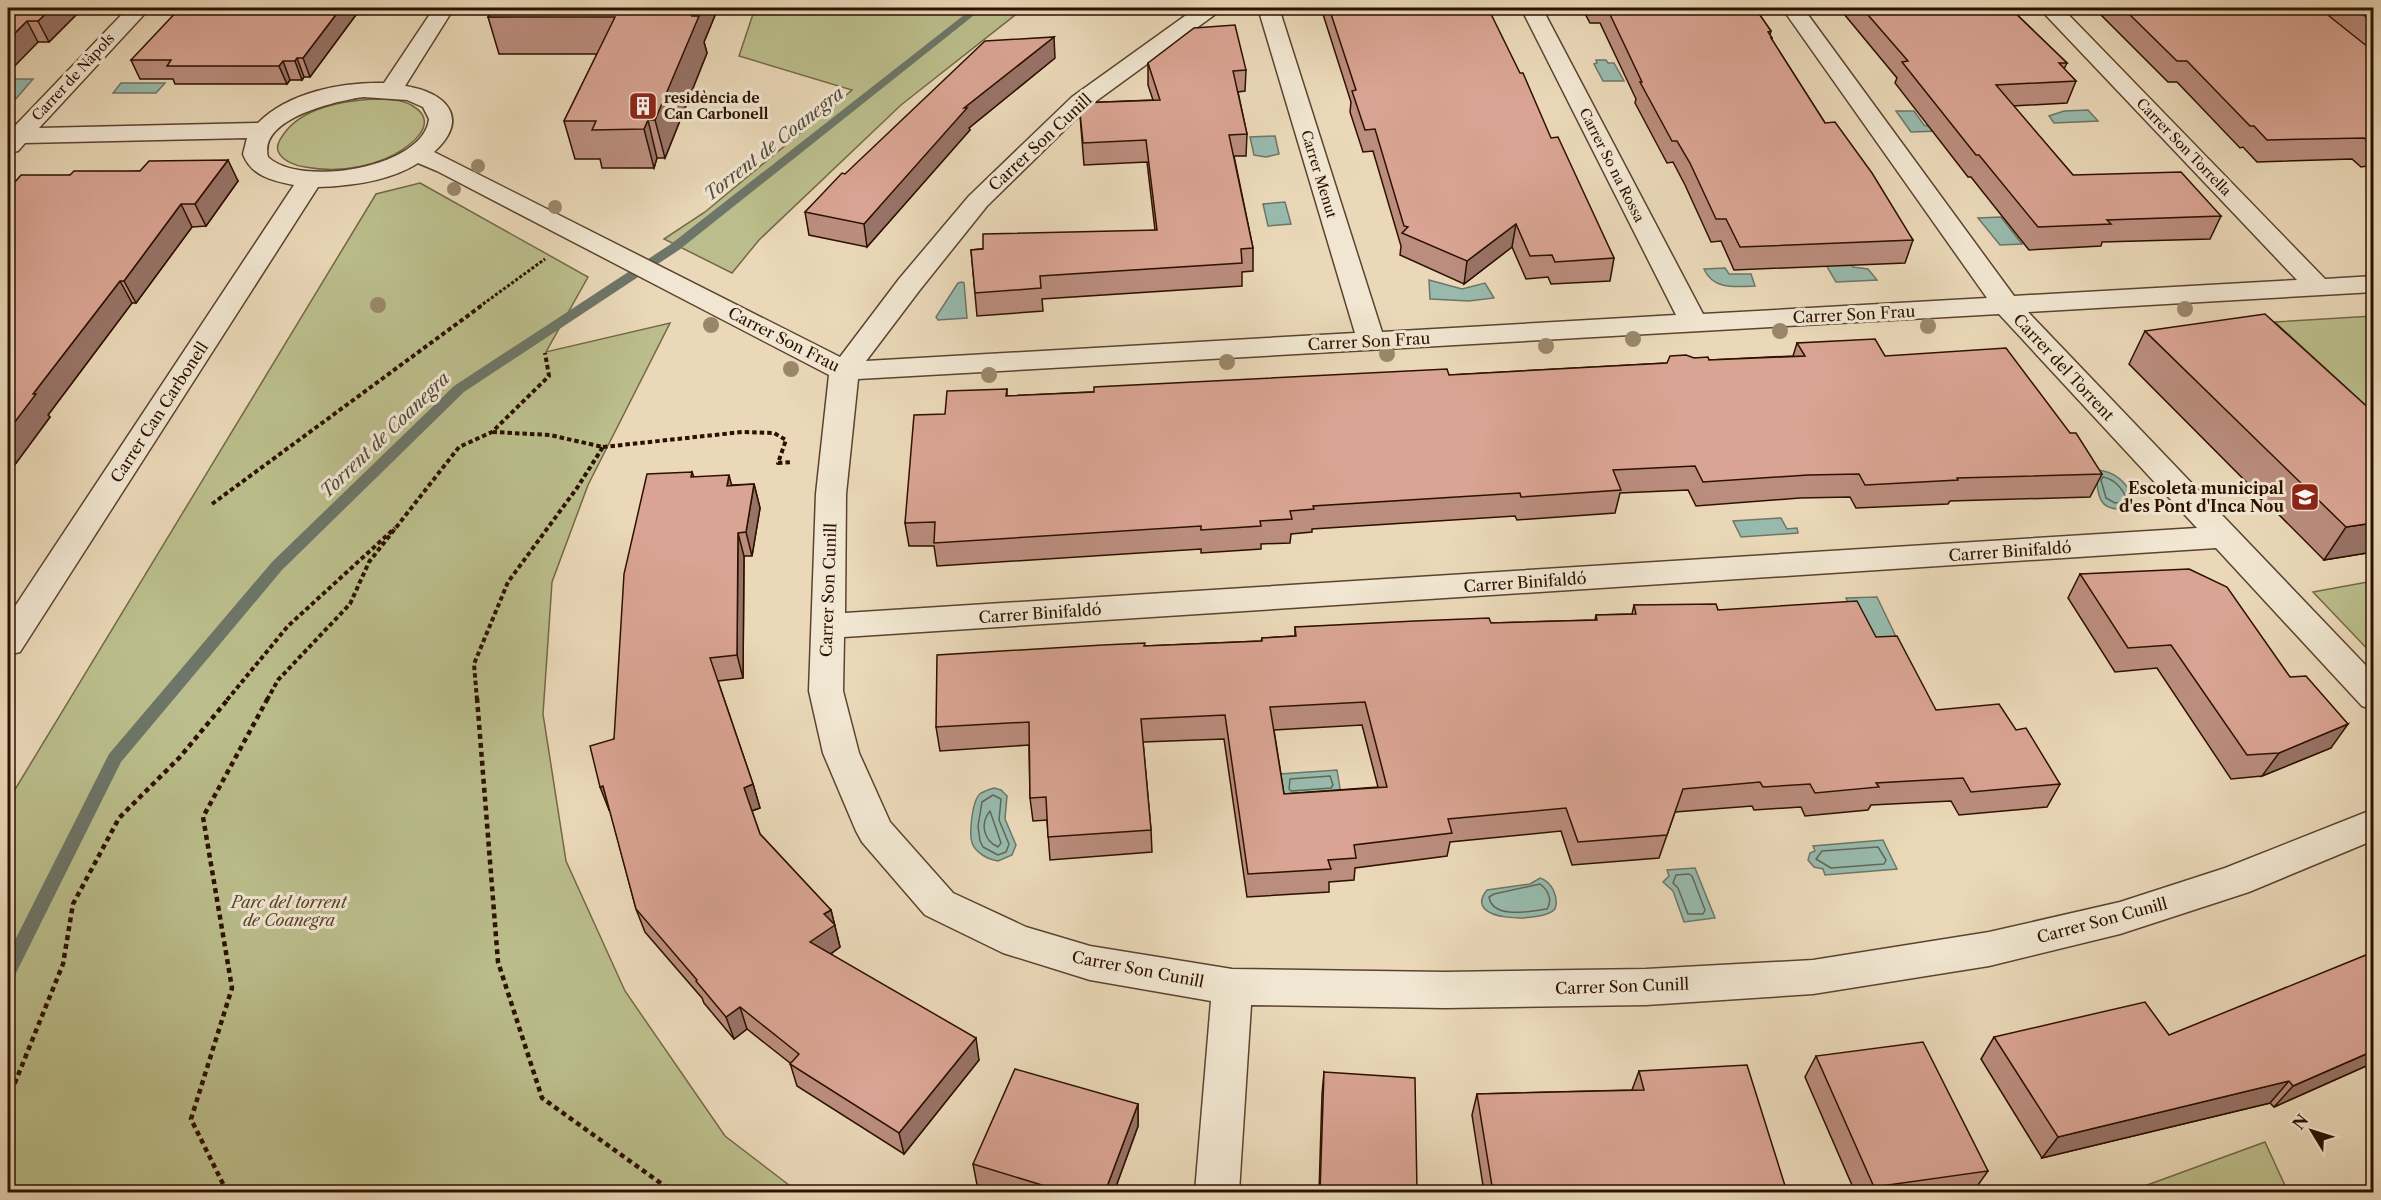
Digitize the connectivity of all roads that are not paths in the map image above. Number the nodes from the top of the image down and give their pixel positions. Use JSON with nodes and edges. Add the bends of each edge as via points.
{"nodes":[{"id":1,"x":139,"y":8,"type":"edge"},
{"id":2,"x":444,"y":8,"type":"edge"},
{"id":3,"x":1209,"y":8,"type":"edge"},
{"id":4,"x":1268,"y":8,"type":"edge"},
{"id":5,"x":1531,"y":8,"type":"edge"},
{"id":6,"x":1792,"y":8,"type":"edge"},
{"id":7,"x":2050,"y":8,"type":"edge"},
{"id":8,"x":391,"y":90,"type":"junction"},
{"id":9,"x":264,"y":130,"type":"junction"},
{"id":10,"x":11,"y":140,"type":"edge"},
{"id":11,"x":416,"y":153,"type":"junction"},
{"id":12,"x":310,"y":180,"type":"junction"},
{"id":13,"x":2373,"y":284,"type":"edge"},
{"id":14,"x":2318,"y":287,"type":"junction"},
{"id":15,"x":2006,"y":305,"type":"junction"},
{"id":16,"x":1694,"y":323,"type":"junction"},
{"id":17,"x":1371,"y":341,"type":"junction"},
{"id":18,"x":844,"y":371,"type":"junction"},
{"id":19,"x":2223,"y":537,"type":"junction"},
{"id":20,"x":827,"y":626,"type":"junction"},
{"id":21,"x":8,"y":643,"type":"edge"},
{"id":22,"x":2373,"y":697,"type":"edge"},
{"id":23,"x":2373,"y":824,"type":"edge"},
{"id":24,"x":1232,"y":987,"type":"junction"},
{"id":25,"x":1217,"y":1192,"type":"edge"}],
"edges":[{"from":1,"to":10,"type":"street","name":"Carrer de Nàpols"},
{"from":2,"to":8,"type":"street"},
{"from":3,"to":18,"type":"street","name":"Carrer Son Cunill","via":[[1080,102],[978,201]]},
{"from":4,"to":17,"type":"street","name":"Carrer Menut"},
{"from":5,"to":16,"type":"street","name":"Carrer So na Rossa"},
{"from":6,"to":15,"type":"street","name":"Carrer del Torrent"},
{"from":7,"to":14,"type":"street","name":"Carrer Son Torrella"},
{"from":8,"to":9,"type":"street","via":[[353,92],[306,103],[281,115]]},
{"from":8,"to":11,"type":"street","via":[[431,101],[441,112],[441,125],[434,139]]},
{"from":9,"to":10,"type":"street"},
{"from":9,"to":12,"type":"street","via":[[255,144],[256,158],[266,169],[284,177]]},
{"from":11,"to":12,"type":"street","via":[[367,174]]},
{"from":11,"to":18,"type":"street","name":"Carrer Son Frau"},
{"from":12,"to":21,"type":"street","name":"Carrer Can Carbonell"},
{"from":13,"to":14,"type":"street","name":"Carrer Son Frau"},
{"from":14,"to":15,"type":"street","name":"Carrer Son Frau"},
{"from":15,"to":16,"type":"street","name":"Carrer Son Frau"},
{"from":15,"to":19,"type":"street","name":"Carrer del Torrent"},
{"from":16,"to":17,"type":"street","name":"Carrer Son Frau"},
{"from":17,"to":18,"type":"street","name":"Carrer Son Frau"},
{"from":18,"to":20,"type":"street","name":"Carrer Son Cunill","via":[[831,494]]},
{"from":19,"to":20,"type":"street","name":"Carrer Binifaldó"},
{"from":19,"to":22,"type":"street","name":"Carrer del Torrent"},
{"from":20,"to":24,"type":"street","name":"Carrer Son Cunill","via":[[826,691],[841,753],[875,831],[939,904],[1017,941],[1090,963]]},
{"from":23,"to":24,"type":"street","name":"Carrer Son Cunill","via":[[2235,881],[2120,918],[1989,949],[1813,977],[1646,987]]},
{"from":24,"to":25,"type":"street"}]}
